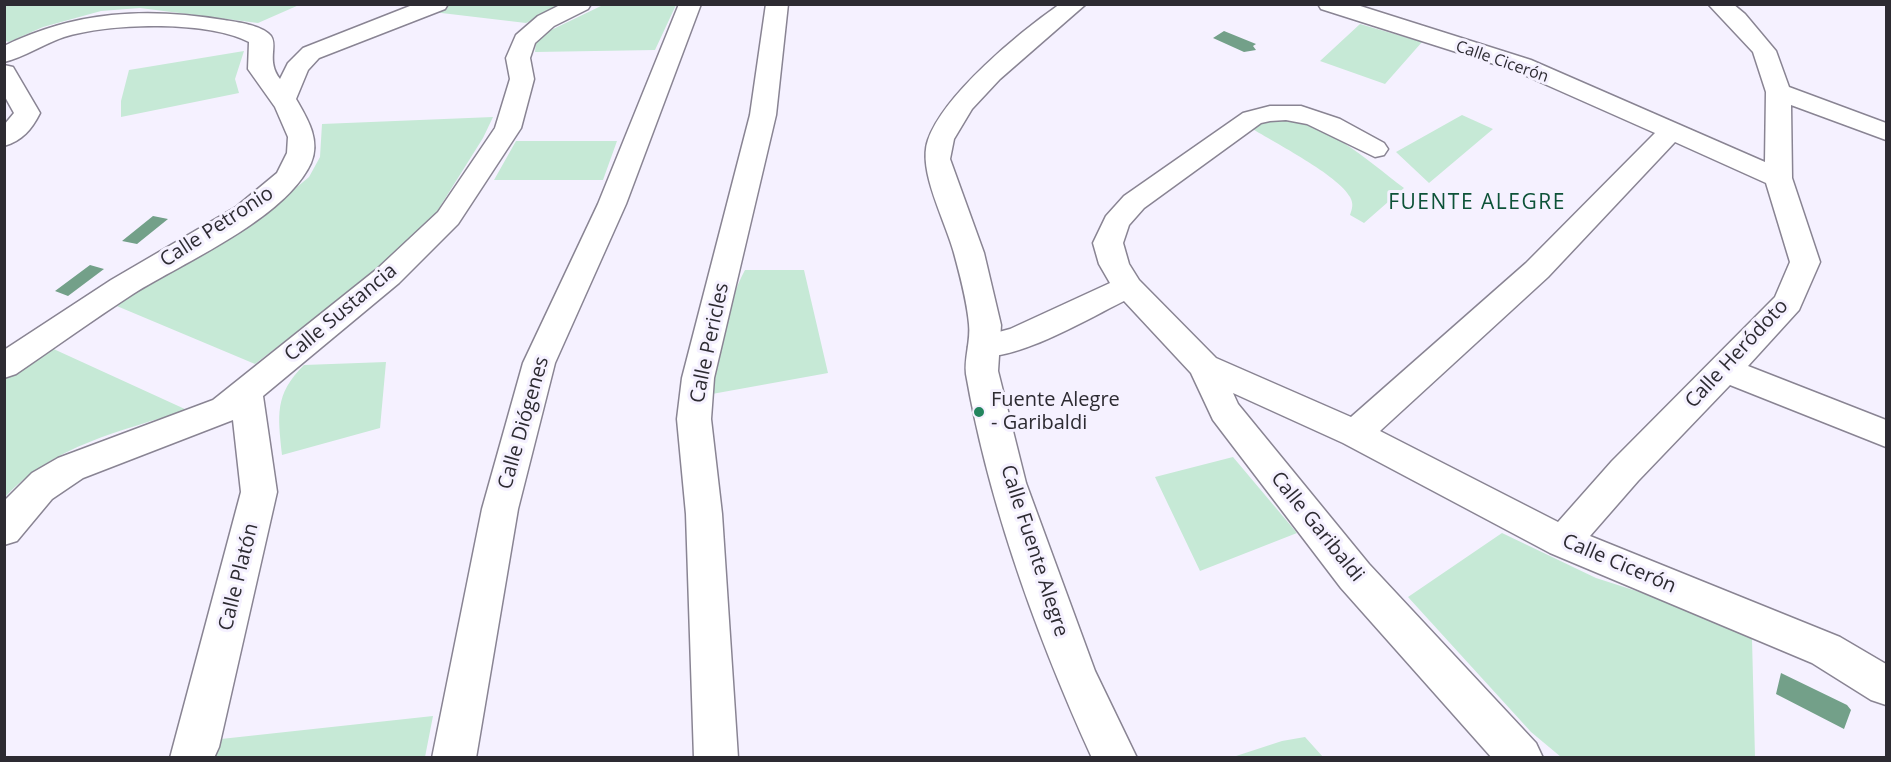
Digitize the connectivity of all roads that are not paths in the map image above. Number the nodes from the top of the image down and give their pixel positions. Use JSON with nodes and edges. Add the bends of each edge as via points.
{"nodes":[{"id":1,"x":437,"y":4,"type":"edge"},
{"id":2,"x":580,"y":4,"type":"edge"},
{"id":3,"x":690,"y":4,"type":"edge"},
{"id":4,"x":777,"y":4,"type":"edge"},
{"id":5,"x":1074,"y":4,"type":"edge"},
{"id":6,"x":1329,"y":4,"type":"edge"},
{"id":7,"x":1719,"y":4,"type":"edge"},
{"id":8,"x":4,"y":55,"type":"edge"},
{"id":9,"x":4,"y":72,"type":"edge"},
{"id":10,"x":1778,"y":92,"type":"junction"},
{"id":11,"x":283,"y":99,"type":"junction"},
{"id":12,"x":1671,"y":132,"type":"junction"},
{"id":13,"x":1887,"y":132,"type":"edge"},
{"id":14,"x":4,"y":138,"type":"edge"},
{"id":15,"x":1375,"y":149,"type":"dead end"},
{"id":16,"x":1778,"y":178,"type":"junction"},
{"id":17,"x":1128,"y":287,"type":"junction"},
{"id":18,"x":984,"y":346,"type":"junction"},
{"id":19,"x":4,"y":366,"type":"edge"},
{"id":20,"x":1204,"y":366,"type":"junction"},
{"id":21,"x":1725,"y":370,"type":"junction"},
{"id":22,"x":246,"y":393,"type":"junction"},
{"id":23,"x":1355,"y":434,"type":"junction"},
{"id":24,"x":1887,"y":434,"type":"edge"},
{"id":25,"x":4,"y":530,"type":"edge"},
{"id":26,"x":1563,"y":542,"type":"junction"},
{"id":27,"x":1887,"y":686,"type":"edge"},
{"id":28,"x":192,"y":758,"type":"edge"},
{"id":29,"x":454,"y":758,"type":"edge"},
{"id":30,"x":716,"y":758,"type":"edge"},
{"id":31,"x":1115,"y":758,"type":"edge"},
{"id":32,"x":1521,"y":758,"type":"edge"}],
"edges":[{"from":1,"to":11,"type":"street","via":[[311,53],[297,68]]},
{"from":2,"to":22,"type":"street","name":"Calle Sustancia","via":[[546,21],[524,40],[518,58],[522,79],[508,128],[448,218],[388,276]]},
{"from":3,"to":29,"type":"street","name":"Calle Diógenes","via":[[612,204],[539,363],[500,509]]},
{"from":4,"to":30,"type":"street","name":"Calle Pericles","via":[[763,115],[698,378],[694,419],[704,514]]},
{"from":5,"to":18,"type":"street","name":"Calle Fuente Alegre","via":[[991,74],[962,105],[942,139],[937,159],[969,253],[985,325]]},
{"from":6,"to":12,"type":"street","name":"Calle Cicerón","via":[[1522,65]]},
{"from":7,"to":10,"type":"street","name":"Calle Heródoto","via":[[1764,51]]},
{"from":8,"to":11,"type":"street","name":"Calle Petronio","via":[[81,24],[124,18],[243,29],[261,39],[260,69]]},
{"from":9,"to":14,"type":"street","via":[[27,113],[20,126]]},
{"from":10,"to":13,"type":"street"},
{"from":10,"to":16,"type":"street","name":"Calle Heródoto"},
{"from":11,"to":19,"type":"street","name":"Calle Petronio","via":[[299,125],[302,146],[297,164],[284,183],[250,210],[123,286]]},
{"from":12,"to":16,"type":"street","name":"Calle Cicerón"},
{"from":12,"to":23,"type":"street","via":[[1537,270]]},
{"from":15,"to":17,"type":"street","name":"Calle Garibaldi","via":[[1333,125],[1300,113],[1273,111],[1252,118],[1134,202],[1116,222],[1108,243],[1114,264]]},
{"from":16,"to":21,"type":"street","name":"Calle Heródoto","via":[[1805,262],[1788,302]]},
{"from":17,"to":18,"type":"street","via":[[1018,339]]},
{"from":17,"to":20,"type":"street","name":"Calle Garibaldi"},
{"from":18,"to":31,"type":"street","name":"Calle Fuente Alegre","via":[[982,371],[1008,483],[1076,676]]},
{"from":20,"to":23,"type":"street","name":"Calle Cicerón"},
{"from":20,"to":32,"type":"street","name":"Calle Garibaldi","via":[[1225,411],[1355,576]]},
{"from":21,"to":24,"type":"street"},
{"from":21,"to":26,"type":"street","name":"Calle Heródoto","via":[[1625,471]]},
{"from":22,"to":25,"type":"street","name":"Calle Sustancia","via":[[200,423],[77,464],[49,480]]},
{"from":22,"to":28,"type":"street","name":"Calle Platón","via":[[259,492]]},
{"from":23,"to":26,"type":"street","name":"Calle Cicerón"},
{"from":26,"to":27,"type":"street","name":"Calle Cicerón","via":[[1826,650]]}]}
